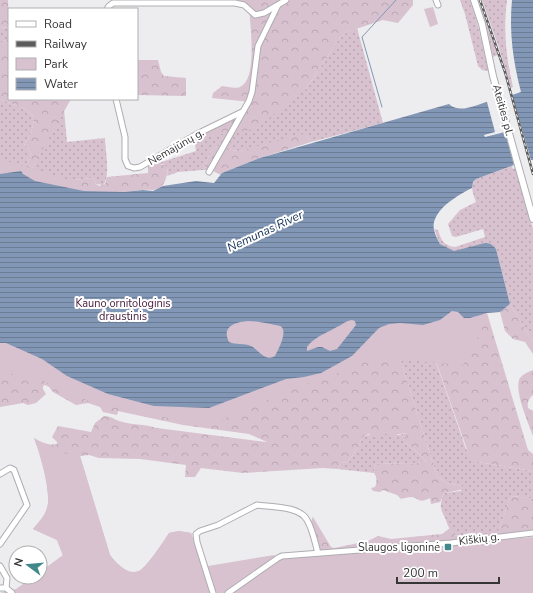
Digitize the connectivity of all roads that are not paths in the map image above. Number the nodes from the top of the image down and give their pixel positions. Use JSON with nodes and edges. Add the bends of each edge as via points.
{"nodes":[{"id":1,"x":286,"y":0,"type":"edge"},
{"id":2,"x":474,"y":0,"type":"edge"},
{"id":3,"x":278,"y":5,"type":"junction"},
{"id":4,"x":108,"y":8,"type":"edge"},
{"id":5,"x":116,"y":100,"type":"edge"},
{"id":6,"x":242,"y":112,"type":"junction"},
{"id":7,"x":209,"y":172,"type":"dead end"},
{"id":8,"x":533,"y":219,"type":"edge"},
{"id":9,"x":0,"y":474,"type":"edge"},
{"id":10,"x":533,"y":533,"type":"edge"},
{"id":11,"x":0,"y":544,"type":"edge"},
{"id":12,"x":318,"y":553,"type":"junction"},
{"id":13,"x":0,"y":566,"type":"edge"},
{"id":14,"x":0,"y":588,"type":"edge"},
{"id":15,"x":6,"y":588,"type":"junction"},
{"id":16,"x":12,"y":593,"type":"edge"},
{"id":17,"x":213,"y":593,"type":"edge"},
{"id":18,"x":228,"y":593,"type":"edge"}],
"edges":[{"from":1,"to":3,"type":"street"},
{"from":2,"to":8,"type":"main road","name":"Ateities pl."},
{"from":3,"to":4,"type":"street","via":[[255,16],[244,5],[235,3],[113,3]]},
{"from":3,"to":6,"type":"street","via":[[260,41],[252,92]]},
{"from":5,"to":6,"type":"street","name":"Nemajūnų g.","via":[[125,137],[125,159],[128,166],[134,168]]},
{"from":6,"to":7,"type":"street"},
{"from":9,"to":11,"type":"street","via":[[10,468],[14,470],[27,505]]},
{"from":10,"to":12,"type":"street","name":"Kiškių g.","via":[[451,543]]},
{"from":12,"to":17,"type":"street","via":[[307,519],[301,513],[287,508],[257,505],[196,534]]},
{"from":12,"to":18,"type":"street","name":"Kiškių g.","via":[[278,558]]},
{"from":13,"to":15,"type":"street","via":[[7,578]]},
{"from":14,"to":15,"type":"street"},
{"from":15,"to":16,"type":"street"}]}
